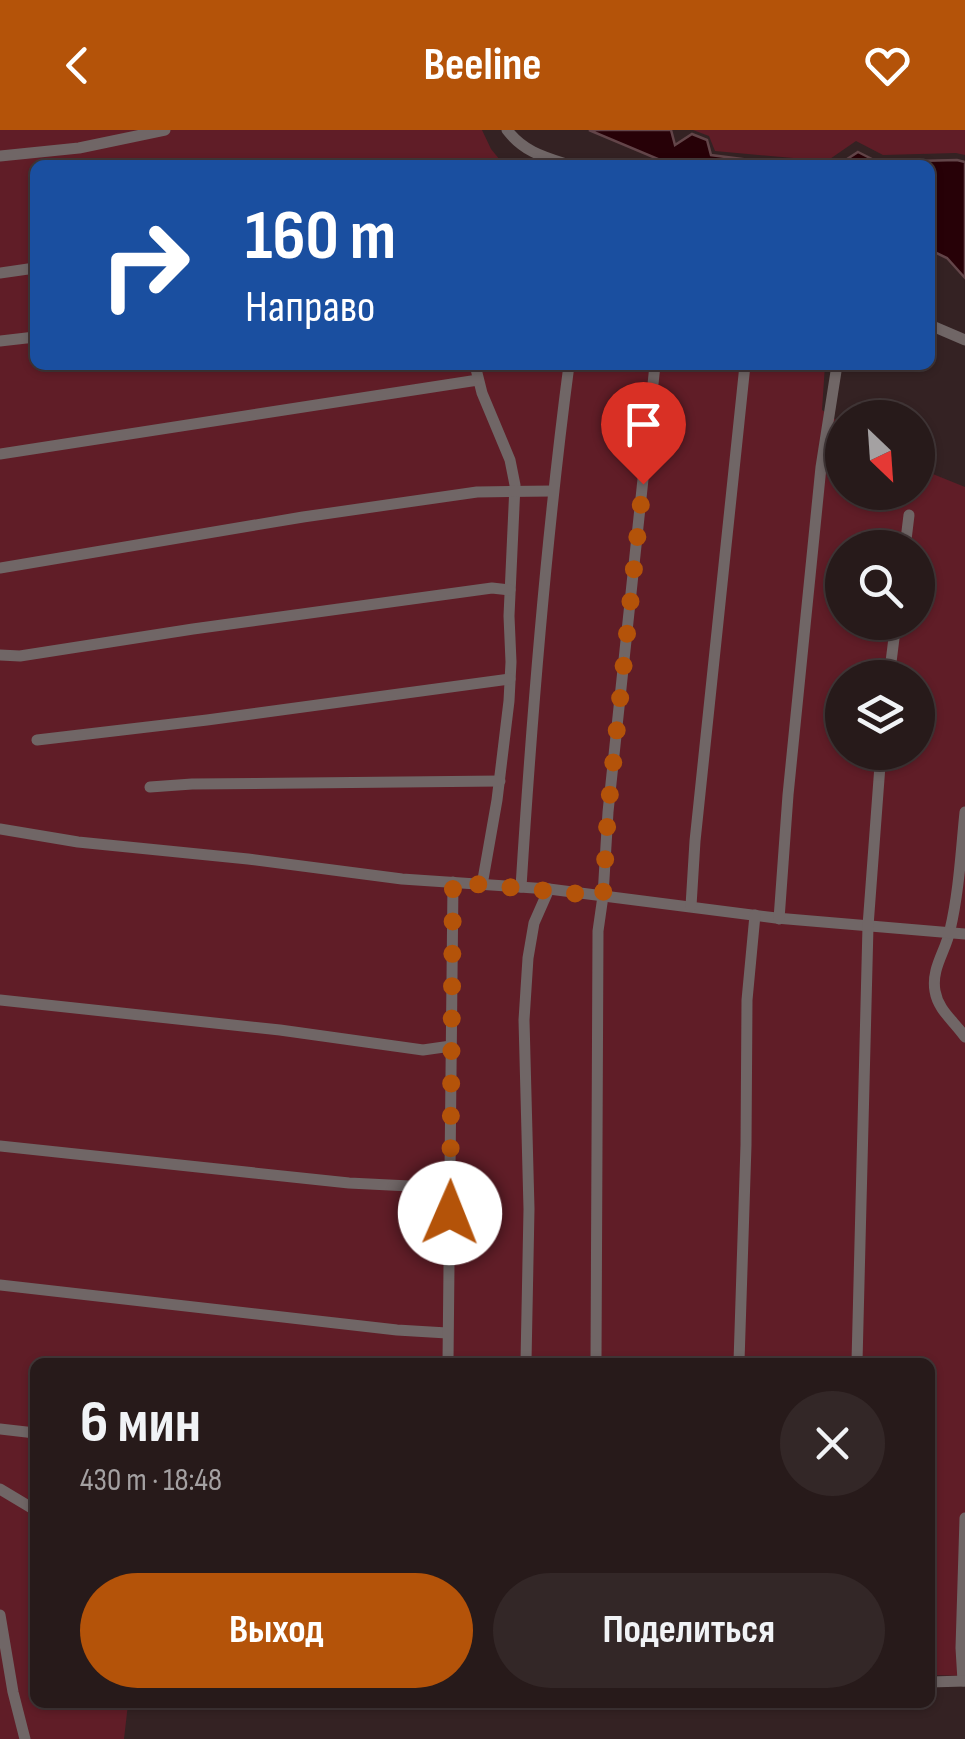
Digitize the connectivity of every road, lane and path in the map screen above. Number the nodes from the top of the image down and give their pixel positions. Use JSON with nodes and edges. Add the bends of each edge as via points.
{"nodes":[{"id":1,"x":165,"y":130,"type":"edge"},
{"id":2,"x":508,"y":130,"type":"edge"},
{"id":3,"x":0,"y":156,"type":"edge"},
{"id":4,"x":550,"y":160,"type":"edge"},
{"id":5,"x":30,"y":269,"type":"edge"},
{"id":6,"x":0,"y":273,"type":"edge"},
{"id":7,"x":935,"y":327,"type":"edge"},
{"id":8,"x":30,"y":338,"type":"edge"},
{"id":9,"x":965,"y":340,"type":"edge"},
{"id":10,"x":0,"y":342,"type":"edge"},
{"id":11,"x":476,"y":370,"type":"edge"},
{"id":12,"x":568,"y":370,"type":"edge"},
{"id":13,"x":655,"y":370,"type":"edge"},
{"id":14,"x":744,"y":370,"type":"edge"},
{"id":15,"x":836,"y":370,"type":"edge"},
{"id":16,"x":478,"y":380,"type":"junction"},
{"id":17,"x":0,"y":454,"type":"edge"},
{"id":18,"x":553,"y":490,"type":"junction"},
{"id":19,"x":514,"y":492,"type":"junction"},
{"id":20,"x":909,"y":514,"type":"dead end"},
{"id":21,"x":907,"y":530,"type":"edge"},
{"id":22,"x":0,"y":568,"type":"edge"},
{"id":23,"x":510,"y":590,"type":"junction"},
{"id":24,"x":0,"y":655,"type":"edge"},
{"id":25,"x":510,"y":679,"type":"junction"},
{"id":26,"x":37,"y":740,"type":"dead end"},
{"id":27,"x":880,"y":770,"type":"edge"},
{"id":28,"x":500,"y":781,"type":"junction"},
{"id":29,"x":150,"y":787,"type":"dead end"},
{"id":30,"x":965,"y":812,"type":"edge"},
{"id":31,"x":0,"y":828,"type":"edge"},
{"id":32,"x":453,"y":882,"type":"junction"},
{"id":33,"x":482,"y":884,"type":"junction"},
{"id":34,"x":520,"y":887,"type":"junction"},
{"id":35,"x":549,"y":890,"type":"junction"},
{"id":36,"x":603,"y":896,"type":"junction"},
{"id":37,"x":691,"y":906,"type":"junction"},
{"id":38,"x":755,"y":915,"type":"junction"},
{"id":39,"x":779,"y":918,"type":"junction"},
{"id":40,"x":868,"y":926,"type":"junction"},
{"id":41,"x":950,"y":933,"type":"junction"},
{"id":42,"x":965,"y":934,"type":"edge"},
{"id":43,"x":0,"y":1000,"type":"edge"},
{"id":44,"x":965,"y":1037,"type":"edge"},
{"id":45,"x":450,"y":1046,"type":"junction"},
{"id":46,"x":0,"y":1146,"type":"edge"},
{"id":47,"x":450,"y":1188,"type":"junction"},
{"id":48,"x":0,"y":1285,"type":"edge"},
{"id":49,"x":447,"y":1332,"type":"junction"},
{"id":50,"x":448,"y":1358,"type":"edge"},
{"id":51,"x":526,"y":1358,"type":"edge"},
{"id":52,"x":596,"y":1358,"type":"edge"},
{"id":53,"x":739,"y":1358,"type":"edge"},
{"id":54,"x":857,"y":1358,"type":"edge"},
{"id":55,"x":0,"y":1429,"type":"edge"},
{"id":56,"x":30,"y":1432,"type":"edge"},
{"id":57,"x":0,"y":1489,"type":"edge"},
{"id":58,"x":30,"y":1507,"type":"edge"},
{"id":59,"x":965,"y":1518,"type":"edge"},
{"id":60,"x":0,"y":1614,"type":"edge"},
{"id":61,"x":964,"y":1681,"type":"edge"},
{"id":62,"x":935,"y":1682,"type":"edge"},
{"id":63,"x":25,"y":1739,"type":"edge"}],
"edges":[{"from":1,"to":3,"type":"street"},
{"from":2,"to":4,"type":"street"},
{"from":5,"to":6,"type":"street"},
{"from":7,"to":9,"type":"street"},
{"from":8,"to":10,"type":"street"},
{"from":11,"to":16,"type":"street"},
{"from":12,"to":18,"type":"street"},
{"from":13,"to":36,"type":"street"},
{"from":14,"to":37,"type":"street"},
{"from":15,"to":39,"type":"street"},
{"from":16,"to":17,"type":"street"},
{"from":16,"to":19,"type":"street","via":[[510,460]]},
{"from":18,"to":19,"type":"street"},
{"from":18,"to":34,"type":"street"},
{"from":19,"to":22,"type":"street","via":[[477,492]]},
{"from":19,"to":23,"type":"street"},
{"from":20,"to":21,"type":"street"},
{"from":23,"to":24,"type":"street"},
{"from":23,"to":25,"type":"street"},
{"from":25,"to":26,"type":"street"},
{"from":25,"to":28,"type":"street"},
{"from":27,"to":40,"type":"street"},
{"from":28,"to":29,"type":"street"},
{"from":28,"to":33,"type":"street"},
{"from":30,"to":41,"type":"street"},
{"from":31,"to":32,"type":"street"},
{"from":32,"to":33,"type":"street"},
{"from":32,"to":45,"type":"street"},
{"from":33,"to":34,"type":"street"},
{"from":34,"to":35,"type":"street"},
{"from":35,"to":36,"type":"street"},
{"from":35,"to":51,"type":"street","via":[[534,923],[524,1020]]},
{"from":36,"to":37,"type":"street"},
{"from":36,"to":52,"type":"street"},
{"from":37,"to":38,"type":"street"},
{"from":38,"to":39,"type":"street"},
{"from":38,"to":53,"type":"street"},
{"from":39,"to":40,"type":"street"},
{"from":40,"to":41,"type":"street"},
{"from":40,"to":54,"type":"street"},
{"from":41,"to":42,"type":"street"},
{"from":41,"to":44,"type":"street","via":[[936,967],[936,996]]},
{"from":43,"to":45,"type":"street","via":[[423,1050]]},
{"from":45,"to":47,"type":"street"},
{"from":46,"to":47,"type":"street"},
{"from":47,"to":49,"type":"street"},
{"from":48,"to":49,"type":"street"},
{"from":49,"to":50,"type":"street"},
{"from":55,"to":56,"type":"street"},
{"from":57,"to":58,"type":"street"},
{"from":59,"to":61,"type":"street"},
{"from":60,"to":63,"type":"street"},
{"from":61,"to":62,"type":"street"}]}
